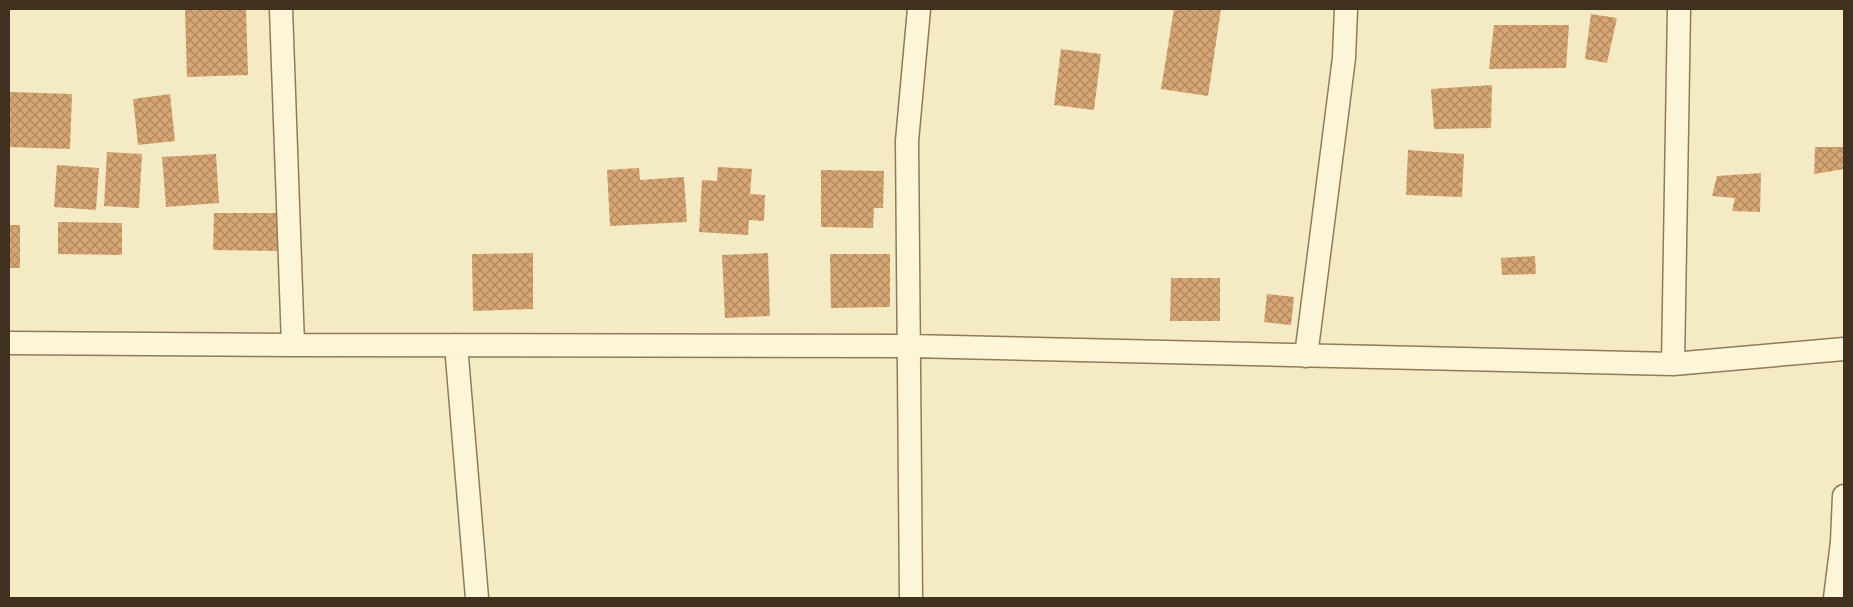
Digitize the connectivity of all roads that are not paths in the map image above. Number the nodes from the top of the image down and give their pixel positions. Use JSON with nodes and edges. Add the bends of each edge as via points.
{"nodes":[{"id":1,"x":281,"y":9,"type":"edge"},
{"id":2,"x":919,"y":9,"type":"edge"},
{"id":3,"x":1346,"y":9,"type":"edge"},
{"id":4,"x":1679,"y":9,"type":"edge"},
{"id":5,"x":9,"y":343,"type":"edge"},
{"id":6,"x":293,"y":345,"type":"junction"},
{"id":7,"x":456,"y":345,"type":"junction"},
{"id":8,"x":910,"y":346,"type":"junction"},
{"id":9,"x":1844,"y":349,"type":"edge"},
{"id":10,"x":1306,"y":356,"type":"junction"},
{"id":11,"x":1674,"y":364,"type":"junction"},
{"id":12,"x":1844,"y":496,"type":"edge"},
{"id":13,"x":476,"y":598,"type":"edge"},
{"id":14,"x":911,"y":598,"type":"edge"},
{"id":15,"x":1835,"y":598,"type":"edge"}],
"edges":[{"from":1,"to":6,"type":"street"},
{"from":2,"to":8,"type":"street","via":[[907,142]]},
{"from":3,"to":10,"type":"street","via":[[1344,58]]},
{"from":4,"to":11,"type":"street"},
{"from":5,"to":6,"type":"street"},
{"from":6,"to":7,"type":"street"},
{"from":7,"to":8,"type":"street"},
{"from":7,"to":13,"type":"street"},
{"from":8,"to":10,"type":"street"},
{"from":8,"to":14,"type":"street"},
{"from":9,"to":11,"type":"street"},
{"from":10,"to":11,"type":"street"},
{"from":12,"to":15,"type":"street"}]}
